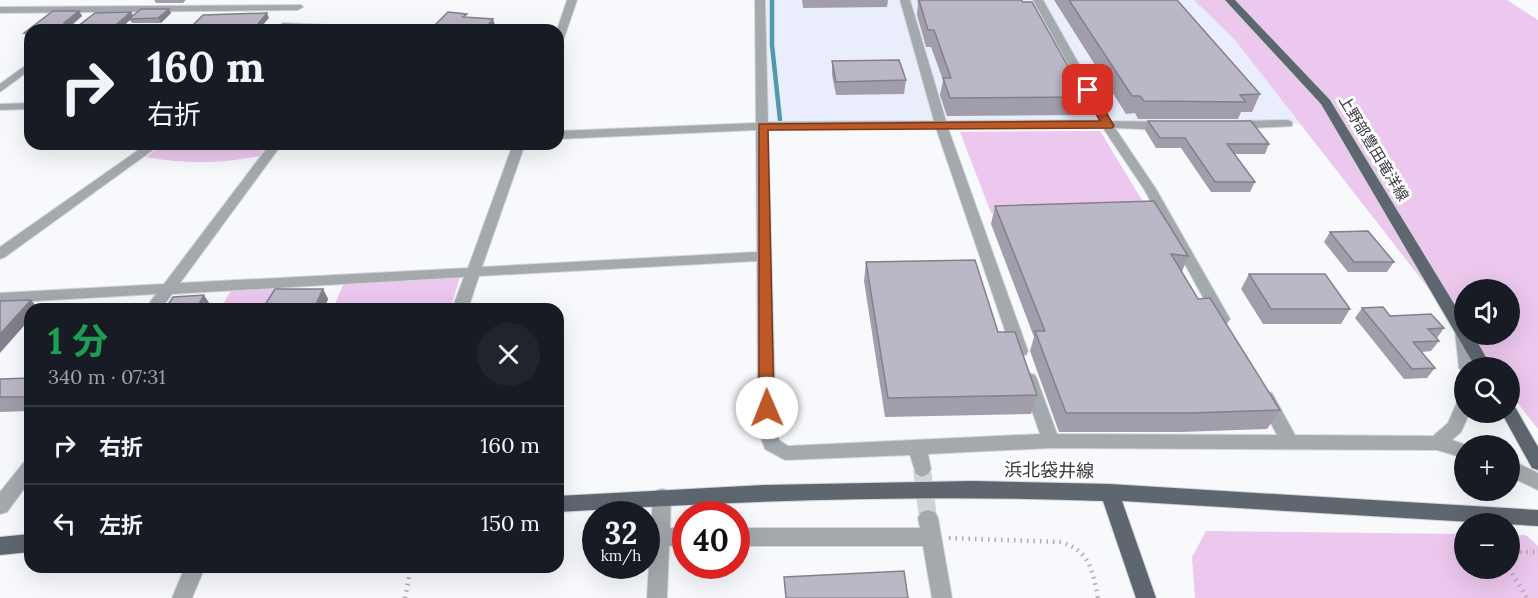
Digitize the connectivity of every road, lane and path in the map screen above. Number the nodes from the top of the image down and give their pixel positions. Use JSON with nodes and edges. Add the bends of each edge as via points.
{"nodes":[{"id":1,"x":111,"y":0,"type":"edge"},
{"id":2,"x":572,"y":0,"type":"edge"},
{"id":3,"x":760,"y":0,"type":"edge"},
{"id":4,"x":905,"y":0,"type":"edge"},
{"id":5,"x":1038,"y":0,"type":"edge"},
{"id":6,"x":1230,"y":0,"type":"edge"},
{"id":7,"x":301,"y":4,"type":"edge"},
{"id":8,"x":100,"y":9,"type":"junction"},
{"id":9,"x":0,"y":10,"type":"edge"},
{"id":10,"x":82,"y":23,"type":"edge"},
{"id":11,"x":284,"y":24,"type":"edge"},
{"id":12,"x":564,"y":24,"type":"edge"},
{"id":13,"x":24,"y":70,"type":"edge"},
{"id":14,"x":0,"y":90,"type":"edge"},
{"id":15,"x":0,"y":106,"type":"edge"},
{"id":16,"x":24,"y":106,"type":"edge"},
{"id":17,"x":1288,"y":124,"type":"dead end"},
{"id":18,"x":941,"y":125,"type":"junction"},
{"id":19,"x":1185,"y":125,"type":"edge"},
{"id":20,"x":1219,"y":125,"type":"edge"},
{"id":21,"x":1108,"y":126,"type":"junction"},
{"id":22,"x":765,"y":127,"type":"junction"},
{"id":23,"x":564,"y":135,"type":"edge"},
{"id":24,"x":147,"y":150,"type":"edge"},
{"id":25,"x":272,"y":150,"type":"edge"},
{"id":26,"x":517,"y":150,"type":"edge"},
{"id":27,"x":0,"y":254,"type":"edge"},
{"id":28,"x":764,"y":256,"type":"junction"},
{"id":29,"x":472,"y":270,"type":"junction"},
{"id":30,"x":169,"y":288,"type":"junction"},
{"id":31,"x":0,"y":298,"type":"edge"},
{"id":32,"x":158,"y":303,"type":"edge"},
{"id":33,"x":462,"y":303,"type":"edge"},
{"id":34,"x":1454,"y":316,"type":"edge"},
{"id":35,"x":1228,"y":330,"type":"edge"},
{"id":36,"x":1256,"y":381,"type":"edge"},
{"id":37,"x":1457,"y":423,"type":"edge"},
{"id":38,"x":1515,"y":423,"type":"edge"},
{"id":39,"x":1051,"y":441,"type":"junction"},
{"id":40,"x":1290,"y":441,"type":"junction"},
{"id":41,"x":1437,"y":442,"type":"junction"},
{"id":42,"x":917,"y":447,"type":"junction"},
{"id":43,"x":1454,"y":448,"type":"edge"},
{"id":44,"x":1538,"y":463,"type":"edge"},
{"id":45,"x":922,"y":469,"type":"tunnel mouth"},
{"id":46,"x":1520,"y":473,"type":"edge"},
{"id":47,"x":24,"y":476,"type":"edge"},
{"id":48,"x":1538,"y":482,"type":"edge"},
{"id":49,"x":1109,"y":492,"type":"junction"},
{"id":50,"x":662,"y":497,"type":"junction"},
{"id":51,"x":564,"y":504,"type":"edge"},
{"id":52,"x":0,"y":506,"type":"edge"},
{"id":53,"x":1538,"y":518,"type":"edge"},
{"id":54,"x":929,"y":528,"type":"junction"},
{"id":55,"x":750,"y":536,"type":"edge"},
{"id":56,"x":660,"y":537,"type":"joint"},
{"id":57,"x":672,"y":537,"type":"edge"},
{"id":58,"x":24,"y":544,"type":"edge"},
{"id":59,"x":0,"y":546,"type":"edge"},
{"id":60,"x":1520,"y":552,"type":"edge"},
{"id":61,"x":1538,"y":552,"type":"edge"},
{"id":62,"x":192,"y":573,"type":"edge"},
{"id":63,"x":410,"y":573,"type":"edge"},
{"id":64,"x":658,"y":579,"type":"edge"},
{"id":65,"x":1516,"y":579,"type":"edge"},
{"id":66,"x":182,"y":598,"type":"edge"},
{"id":67,"x":405,"y":598,"type":"edge"},
{"id":68,"x":657,"y":598,"type":"edge"},
{"id":69,"x":942,"y":598,"type":"edge"},
{"id":70,"x":1098,"y":598,"type":"edge"},
{"id":71,"x":1146,"y":598,"type":"edge"},
{"id":72,"x":1527,"y":598,"type":"edge"}],
"edges":[{"from":1,"to":8,"type":"street"},
{"from":2,"to":12,"type":"street"},
{"from":3,"to":22,"type":"street"},
{"from":4,"to":18,"type":"street"},
{"from":5,"to":21,"type":"street"},
{"from":6,"to":34,"type":"main road","name":"上野部豊田竜洋線","via":[[1326,102]]},
{"from":7,"to":8,"type":"street"},
{"from":7,"to":11,"type":"street"},
{"from":8,"to":9,"type":"street"},
{"from":8,"to":10,"type":"street"},
{"from":13,"to":14,"type":"street"},
{"from":15,"to":16,"type":"street"},
{"from":17,"to":20,"type":"street"},
{"from":18,"to":21,"type":"street"},
{"from":18,"to":22,"type":"street"},
{"from":18,"to":39,"type":"street"},
{"from":19,"to":21,"type":"street"},
{"from":21,"to":35,"type":"street","via":[[1150,189]]},
{"from":22,"to":23,"type":"street"},
{"from":22,"to":28,"type":"street"},
{"from":24,"to":27,"type":"street"},
{"from":25,"to":30,"type":"street"},
{"from":26,"to":29,"type":"street"},
{"from":28,"to":29,"type":"street"},
{"from":28,"to":42,"type":"street","via":[[767,430],[771,444],[785,453]]},
{"from":29,"to":30,"type":"street"},
{"from":29,"to":33,"type":"street"},
{"from":30,"to":31,"type":"street"},
{"from":30,"to":32,"type":"street"},
{"from":36,"to":40,"type":"street"},
{"from":37,"to":41,"type":"street"},
{"from":38,"to":44,"type":"main road"},
{"from":39,"to":40,"type":"street"},
{"from":39,"to":42,"type":"street"},
{"from":40,"to":41,"type":"street"},
{"from":41,"to":43,"type":"street"},
{"from":42,"to":45,"type":"street"},
{"from":46,"to":48,"type":"street"},
{"from":47,"to":52,"type":"street"},
{"from":49,"to":50,"type":"main road","name":"浜北袋井線","via":[[945,489]]},
{"from":49,"to":53,"type":"main road","name":"浜北袋井線"},
{"from":49,"to":71,"type":"main road"},
{"from":50,"to":51,"type":"main road","name":"浜北袋井線"},
{"from":50,"to":56,"type":"street"},
{"from":54,"to":55,"type":"street"},
{"from":54,"to":69,"type":"street"},
{"from":54,"to":70,"type":"path","via":[[1077,546],[1088,559]]},
{"from":56,"to":57,"type":"street"},
{"from":58,"to":59,"type":"main road"},
{"from":60,"to":61,"type":"path"},
{"from":62,"to":66,"type":"street"},
{"from":63,"to":67,"type":"path"},
{"from":64,"to":68,"type":"street"},
{"from":65,"to":72,"type":"path"}]}
